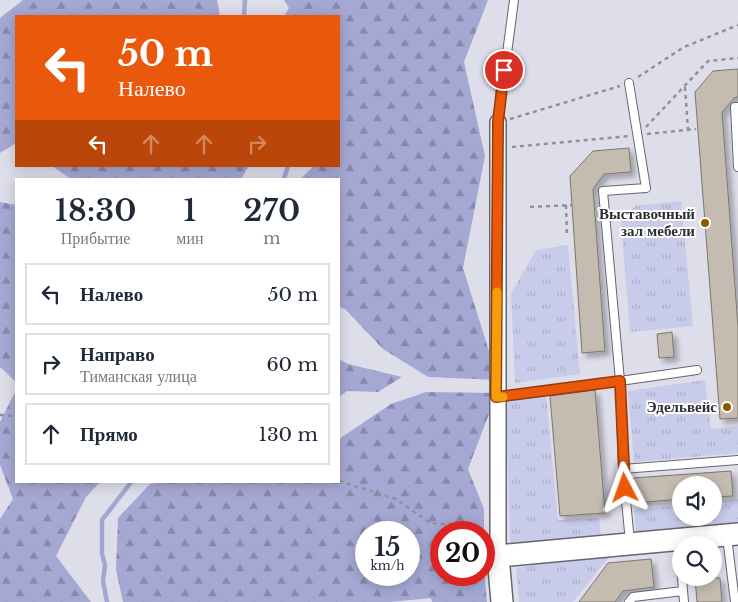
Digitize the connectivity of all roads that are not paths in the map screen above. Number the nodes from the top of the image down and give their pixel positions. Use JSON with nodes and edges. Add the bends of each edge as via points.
{"nodes":[{"id":1,"x":514,"y":0,"type":"edge"},
{"id":2,"x":629,"y":83,"type":"dead end"},
{"id":3,"x":738,"y":106,"type":"edge"},
{"id":4,"x":498,"y":122,"type":"joint"},
{"id":5,"x":738,"y":167,"type":"edge"},
{"id":6,"x":697,"y":370,"type":"dead end"},
{"id":7,"x":620,"y":381,"type":"junction"},
{"id":8,"x":496,"y":397,"type":"junction"},
{"id":9,"x":738,"y":460,"type":"edge"},
{"id":10,"x":624,"y":469,"type":"junction"},
{"id":11,"x":733,"y":535,"type":"edge"},
{"id":12,"x":672,"y":540,"type":"edge"},
{"id":13,"x":630,"y":544,"type":"junction"},
{"id":14,"x":498,"y":556,"type":"junction"},
{"id":15,"x":683,"y":586,"type":"edge"},
{"id":16,"x":683,"y":591,"type":"junction"},
{"id":17,"x":502,"y":602,"type":"edge"},
{"id":18,"x":629,"y":602,"type":"edge"},
{"id":19,"x":684,"y":602,"type":"edge"},
{"id":20,"x":735,"y":602,"type":"edge"}],
"edges":[{"from":1,"to":4,"type":"lane"},
{"from":2,"to":7,"type":"lane","via":[[646,188],[603,191]]},
{"from":3,"to":5,"type":"lane","via":[[735,107]]},
{"from":4,"to":8,"type":"street"},
{"from":6,"to":7,"type":"lane"},
{"from":7,"to":8,"type":"lane"},
{"from":7,"to":10,"type":"lane"},
{"from":8,"to":14,"type":"street"},
{"from":9,"to":10,"type":"lane"},
{"from":10,"to":13,"type":"lane"},
{"from":11,"to":20,"type":"lane"},
{"from":12,"to":13,"type":"street"},
{"from":13,"to":14,"type":"street"},
{"from":14,"to":17,"type":"street"},
{"from":15,"to":16,"type":"lane"},
{"from":16,"to":18,"type":"lane","via":[[633,596]]},
{"from":16,"to":19,"type":"lane"}]}
